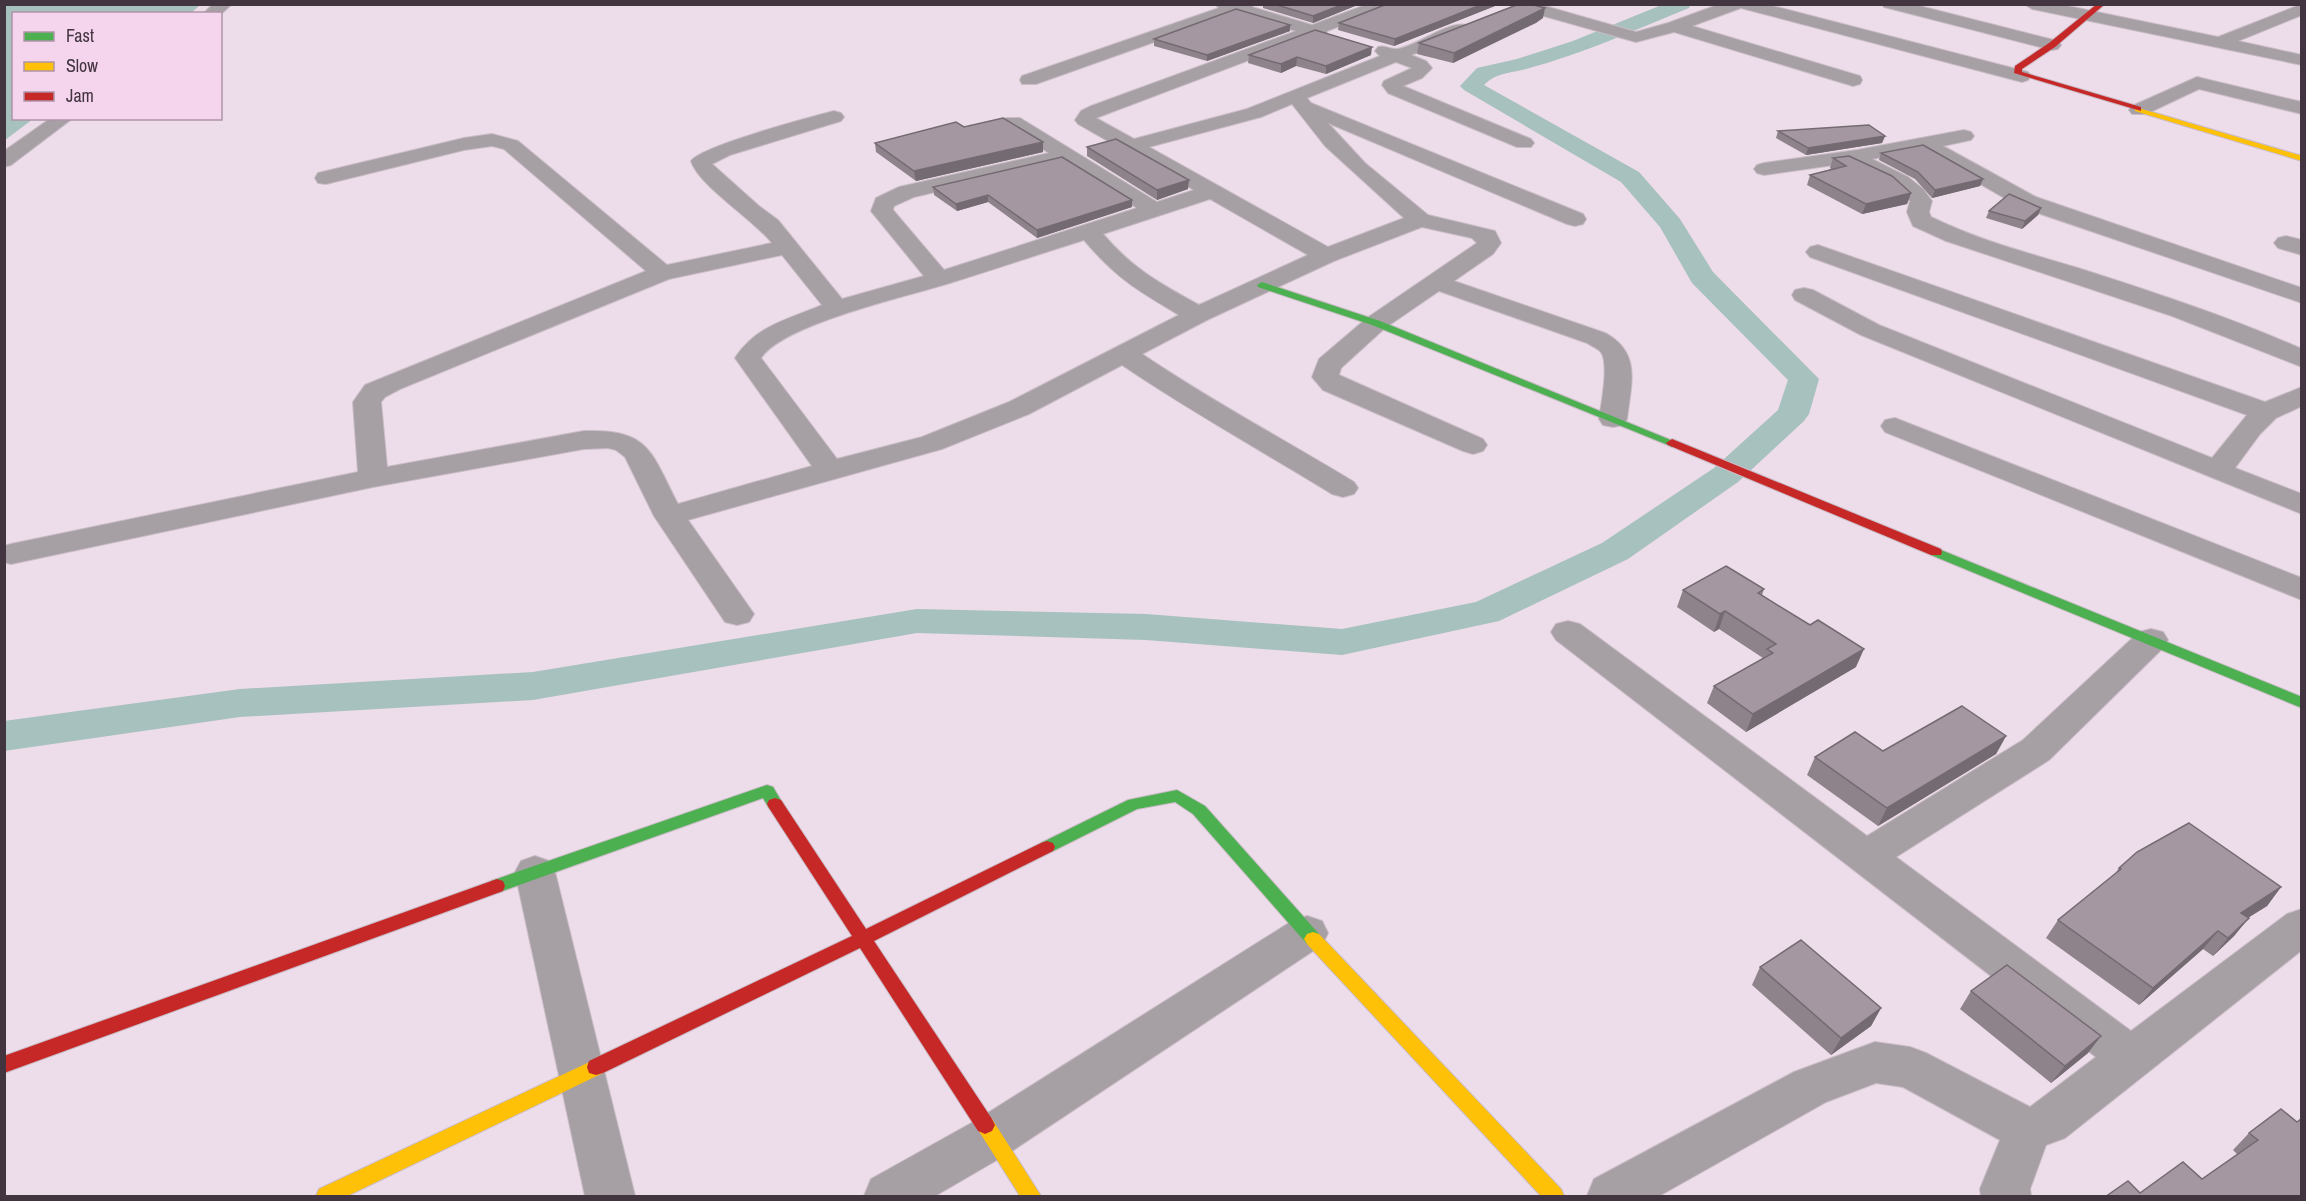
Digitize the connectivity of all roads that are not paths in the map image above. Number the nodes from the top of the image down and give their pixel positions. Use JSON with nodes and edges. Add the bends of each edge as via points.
{"nodes":[{"id":1,"x":1385,"y":4,"type":"edge"},
{"id":2,"x":1737,"y":4,"type":"edge"},
{"id":3,"x":1744,"y":4,"type":"edge"},
{"id":4,"x":1890,"y":4,"type":"edge"},
{"id":5,"x":2032,"y":4,"type":"edge"},
{"id":6,"x":2102,"y":4,"type":"edge"},
{"id":7,"x":1519,"y":5,"type":"edge"},
{"id":8,"x":1235,"y":6,"type":"edge"},
{"id":9,"x":2301,"y":9,"type":"edge"},
{"id":10,"x":1500,"y":14,"type":"edge"},
{"id":11,"x":2086,"y":17,"type":"junction"},
{"id":12,"x":1479,"y":22,"type":"edge"},
{"id":13,"x":1674,"y":27,"type":"junction"},
{"id":14,"x":1315,"y":31,"type":"junction"},
{"id":15,"x":1338,"y":38,"type":"edge"},
{"id":16,"x":2219,"y":43,"type":"junction"},
{"id":17,"x":2052,"y":45,"type":"junction"},
{"id":18,"x":1372,"y":48,"type":"edge"},
{"id":19,"x":1395,"y":54,"type":"junction"},
{"id":20,"x":2301,"y":60,"type":"edge"},
{"id":21,"x":2022,"y":76,"type":"junction"},
{"id":22,"x":1029,"y":80,"type":"dead end"},
{"id":23,"x":1853,"y":80,"type":"dead end"},
{"id":24,"x":1300,"y":101,"type":"junction"},
{"id":25,"x":2301,"y":108,"type":"edge"},
{"id":26,"x":2139,"y":110,"type":"junction"},
{"id":27,"x":834,"y":117,"type":"dead end"},
{"id":28,"x":61,"y":120,"type":"edge"},
{"id":29,"x":1012,"y":122,"type":"edge"},
{"id":30,"x":1964,"y":136,"type":"dead end"},
{"id":31,"x":1524,"y":143,"type":"dead end"},
{"id":32,"x":1925,"y":144,"type":"junction"},
{"id":33,"x":1131,"y":146,"type":"junction"},
{"id":34,"x":1067,"y":155,"type":"junction"},
{"id":35,"x":1848,"y":157,"type":"junction"},
{"id":36,"x":2301,"y":159,"type":"edge"},
{"id":37,"x":4,"y":161,"type":"edge"},
{"id":38,"x":1764,"y":169,"type":"dead end"},
{"id":39,"x":326,"y":178,"type":"dead end"},
{"id":40,"x":1213,"y":191,"type":"junction"},
{"id":41,"x":1155,"y":210,"type":"junction"},
{"id":42,"x":1575,"y":219,"type":"dead end"},
{"id":43,"x":1420,"y":220,"type":"junction"},
{"id":44,"x":1089,"y":231,"type":"junction"},
{"id":45,"x":789,"y":246,"type":"junction"},
{"id":46,"x":1818,"y":252,"type":"dead end"},
{"id":47,"x":1326,"y":256,"type":"junction"},
{"id":48,"x":662,"y":273,"type":"junction"},
{"id":49,"x":939,"y":279,"type":"junction"},
{"id":50,"x":1438,"y":283,"type":"junction"},
{"id":51,"x":1262,"y":285,"type":"junction"},
{"id":52,"x":1804,"y":295,"type":"dead end"},
{"id":53,"x":2301,"y":296,"type":"edge"},
{"id":54,"x":837,"y":308,"type":"junction"},
{"id":55,"x":1198,"y":315,"type":"junction"},
{"id":56,"x":1376,"y":323,"type":"junction"},
{"id":57,"x":1122,"y":353,"type":"junction"},
{"id":58,"x":2301,"y":359,"type":"edge"},
{"id":59,"x":2301,"y":395,"type":"edge"},
{"id":60,"x":2266,"y":412,"type":"junction"},
{"id":61,"x":1613,"y":419,"type":"junction"},
{"id":62,"x":1895,"y":426,"type":"dead end"},
{"id":63,"x":1473,"y":445,"type":"dead end"},
{"id":64,"x":830,"y":470,"type":"junction"},
{"id":65,"x":2218,"y":471,"type":"junction"},
{"id":66,"x":373,"y":478,"type":"junction"},
{"id":67,"x":1343,"y":488,"type":"dead end"},
{"id":68,"x":2301,"y":505,"type":"edge"},
{"id":69,"x":669,"y":516,"type":"junction"},
{"id":70,"x":11,"y":554,"type":"dead end"},
{"id":71,"x":2301,"y":590,"type":"edge"},
{"id":72,"x":737,"y":614,"type":"dead end"},
{"id":73,"x":1568,"y":632,"type":"dead end"},
{"id":74,"x":2151,"y":640,"type":"junction"},
{"id":75,"x":2301,"y":703,"type":"edge"},
{"id":76,"x":1865,"y":857,"type":"junction"},
{"id":77,"x":535,"y":872,"type":"junction"},
{"id":78,"x":2301,"y":927,"type":"edge"},
{"id":79,"x":1307,"y":933,"type":"junction"},
{"id":80,"x":863,"y":939,"type":"junction"},
{"id":81,"x":2132,"y":1058,"type":"junction"},
{"id":82,"x":4,"y":1065,"type":"edge"},
{"id":83,"x":582,"y":1073,"type":"junction"},
{"id":84,"x":2028,"y":1130,"type":"junction"},
{"id":85,"x":992,"y":1137,"type":"junction"},
{"id":86,"x":326,"y":1197,"type":"edge"},
{"id":87,"x":610,"y":1197,"type":"edge"},
{"id":88,"x":890,"y":1197,"type":"edge"},
{"id":89,"x":1030,"y":1197,"type":"edge"},
{"id":90,"x":1554,"y":1197,"type":"edge"},
{"id":91,"x":1612,"y":1197,"type":"edge"},
{"id":92,"x":2006,"y":1197,"type":"edge"}],
"edges":[{"from":1,"to":14,"type":"street"},
{"from":2,"to":13,"type":"street"},
{"from":3,"to":21,"type":"street"},
{"from":4,"to":17,"type":"street"},
{"from":5,"to":11,"type":"street"},
{"from":6,"to":11,"type":"street"},
{"from":7,"to":10,"type":"street"},
{"from":7,"to":13,"type":"street","via":[[1636,37]]},
{"from":8,"to":14,"type":"street"},
{"from":8,"to":22,"type":"street"},
{"from":9,"to":16,"type":"street"},
{"from":11,"to":16,"type":"street"},
{"from":11,"to":17,"type":"street"},
{"from":12,"to":19,"type":"street"},
{"from":13,"to":23,"type":"street"},
{"from":14,"to":15,"type":"street"},
{"from":14,"to":33,"type":"street","via":[[1088,115],[1085,120]]},
{"from":16,"to":20,"type":"street"},
{"from":17,"to":21,"type":"street","via":[[2022,63],[2018,73]]},
{"from":18,"to":19,"type":"street"},
{"from":19,"to":24,"type":"street"},
{"from":19,"to":31,"type":"street","via":[[1423,68],[1396,81],[1391,85],[1395,89]]},
{"from":21,"to":26,"type":"street"},
{"from":24,"to":33,"type":"street"},
{"from":24,"to":42,"type":"street"},
{"from":24,"to":43,"type":"street","via":[[1332,142]]},
{"from":25,"to":26,"type":"street","via":[[2197,83]]},
{"from":26,"to":36,"type":"street"},
{"from":27,"to":45,"type":"street","via":[[701,161]]},
{"from":28,"to":37,"type":"street"},
{"from":29,"to":34,"type":"street"},
{"from":30,"to":32,"type":"street"},
{"from":32,"to":35,"type":"street"},
{"from":32,"to":53,"type":"street","via":[[2028,202]]},
{"from":33,"to":40,"type":"street"},
{"from":34,"to":41,"type":"street"},
{"from":34,"to":49,"type":"street","via":[[907,192],[884,203],[882,211]]},
{"from":35,"to":38,"type":"street"},
{"from":35,"to":58,"type":"street","via":[[1915,192],[1921,201],[1921,222],[1946,234],[2214,322]]},
{"from":39,"to":48,"type":"street","via":[[464,144],[502,142],[511,145]]},
{"from":40,"to":41,"type":"street"},
{"from":40,"to":47,"type":"street"},
{"from":41,"to":44,"type":"street"},
{"from":43,"to":47,"type":"street"},
{"from":43,"to":50,"type":"street","via":[[1487,236],[1489,243],[1485,249]]},
{"from":44,"to":49,"type":"street"},
{"from":44,"to":55,"type":"street","via":[[1134,278]]},
{"from":45,"to":48,"type":"street"},
{"from":45,"to":54,"type":"street"},
{"from":46,"to":60,"type":"street"},
{"from":47,"to":51,"type":"street"},
{"from":48,"to":66,"type":"street","via":[[375,391],[368,402]]},
{"from":49,"to":54,"type":"street"},
{"from":50,"to":56,"type":"street"},
{"from":50,"to":61,"type":"street","via":[[1596,338],[1611,347],[1617,356]]},
{"from":51,"to":55,"type":"street"},
{"from":51,"to":56,"type":"street"},
{"from":52,"to":65,"type":"street","via":[[1870,330]]},
{"from":54,"to":64,"type":"street","via":[[772,335],[756,345],[748,358]]},
{"from":55,"to":57,"type":"street"},
{"from":56,"to":61,"type":"street"},
{"from":56,"to":63,"type":"street","via":[[1328,365],[1325,377],[1333,384]]},
{"from":57,"to":64,"type":"street","via":[[1019,408],[980,424],[932,443]]},
{"from":57,"to":67,"type":"street","via":[[1192,400]]},
{"from":59,"to":60,"type":"street"},
{"from":60,"to":65,"type":"street"},
{"from":61,"to":74,"type":"street"},
{"from":62,"to":71,"type":"street"},
{"from":64,"to":69,"type":"street"},
{"from":65,"to":68,"type":"street"},
{"from":66,"to":69,"type":"street","via":[[584,440],[610,439],[637,453]]},
{"from":66,"to":70,"type":"street"},
{"from":69,"to":72,"type":"street"},
{"from":73,"to":76,"type":"street"},
{"from":74,"to":75,"type":"street"},
{"from":74,"to":76,"type":"street","via":[[2036,750]]},
{"from":76,"to":81,"type":"street"},
{"from":77,"to":80,"type":"street","via":[[767,791]]},
{"from":77,"to":82,"type":"street"},
{"from":77,"to":83,"type":"street"},
{"from":78,"to":81,"type":"street"},
{"from":79,"to":80,"type":"street","via":[[1199,810],[1177,796],[1134,804]]},
{"from":79,"to":85,"type":"street"},
{"from":79,"to":90,"type":"street"},
{"from":80,"to":83,"type":"street"},
{"from":80,"to":85,"type":"street"},
{"from":81,"to":84,"type":"street","via":[[2048,1122]]},
{"from":83,"to":86,"type":"street"},
{"from":83,"to":87,"type":"street"},
{"from":84,"to":91,"type":"street","via":[[1911,1068],[1875,1062],[1810,1087]]},
{"from":84,"to":92,"type":"street","via":[[2005,1189]]},
{"from":85,"to":88,"type":"street"},
{"from":85,"to":89,"type":"street"}]}
